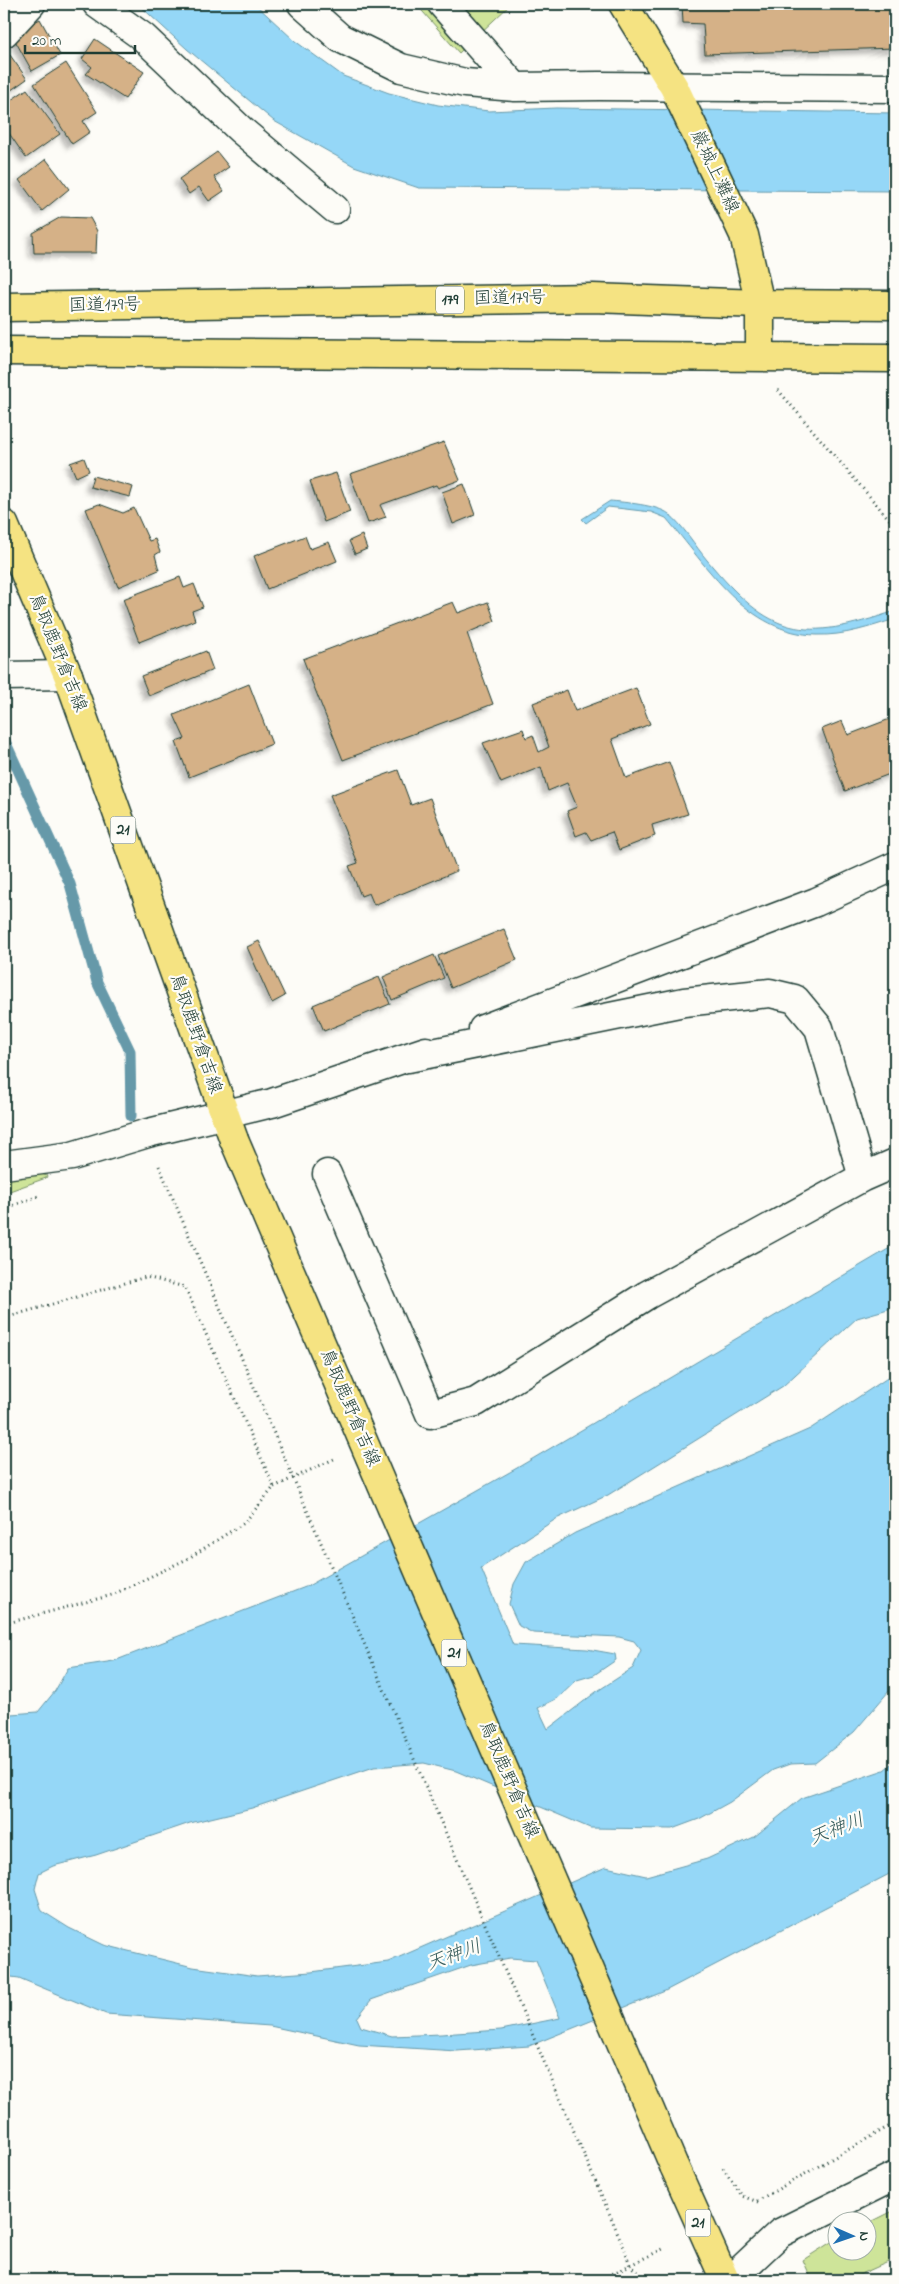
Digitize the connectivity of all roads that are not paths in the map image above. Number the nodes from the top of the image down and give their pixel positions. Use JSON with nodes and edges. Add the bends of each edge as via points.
{"nodes":[{"id":1,"x":31,"y":4,"type":"edge"},
{"id":2,"x":97,"y":4,"type":"edge"},
{"id":3,"x":302,"y":4,"type":"edge"},
{"id":4,"x":442,"y":4,"type":"edge"},
{"id":5,"x":623,"y":4,"type":"edge"},
{"id":6,"x":4,"y":33,"type":"edge"},
{"id":7,"x":515,"y":87,"type":"junction"},
{"id":8,"x":895,"y":88,"type":"edge"},
{"id":9,"x":677,"y":94,"type":"junction"},
{"id":10,"x":335,"y":209,"type":"dead end"},
{"id":11,"x":760,"y":304,"type":"junction"},
{"id":12,"x":895,"y":305,"type":"edge"},
{"id":13,"x":4,"y":307,"type":"edge"},
{"id":14,"x":4,"y":351,"type":"edge"},
{"id":15,"x":760,"y":356,"type":"junction"},
{"id":16,"x":895,"y":358,"type":"edge"},
{"id":17,"x":4,"y":524,"type":"edge"},
{"id":18,"x":68,"y":675,"type":"junction"},
{"id":19,"x":4,"y":676,"type":"edge"},
{"id":20,"x":895,"y":866,"type":"edge"},
{"id":21,"x":408,"y":1058,"type":"junction"},
{"id":22,"x":223,"y":1114,"type":"junction"},
{"id":23,"x":895,"y":1163,"type":"edge"},
{"id":24,"x":4,"y":1165,"type":"edge"},
{"id":25,"x":327,"y":1174,"type":"dead end"},
{"id":26,"x":863,"y":1177,"type":"junction"},
{"id":27,"x":895,"y":2176,"type":"edge"},
{"id":28,"x":725,"y":2280,"type":"edge"},
{"id":29,"x":730,"y":2280,"type":"edge"}],
"edges":[{"from":1,"to":6,"type":"street"},
{"from":2,"to":10,"type":"street","via":[[143,37],[241,130]]},
{"from":3,"to":7,"type":"street","via":[[340,38],[401,68],[465,83]]},
{"from":4,"to":7,"type":"street"},
{"from":5,"to":9,"type":"main road","name":"巌城上灘線"},
{"from":7,"to":9,"type":"street"},
{"from":8,"to":9,"type":"street"},
{"from":9,"to":11,"type":"main road","name":"巌城上灘線","via":[[744,235]]},
{"from":11,"to":12,"type":"main road","name":"国道179号","number":"179"},
{"from":11,"to":13,"type":"main road","name":"国道179号","number":"179","via":[[593,298]]},
{"from":11,"to":15,"type":"main road","name":"巌城上灘線"},
{"from":14,"to":15,"type":"main road"},
{"from":15,"to":16,"type":"main road"},
{"from":17,"to":18,"type":"main road","name":"鳥取鹿野倉吉線","number":"21"},
{"from":18,"to":19,"type":"street"},
{"from":18,"to":22,"type":"main road","name":"鳥取鹿野倉吉線","number":"21"},
{"from":20,"to":21,"type":"street","via":[[816,902]]},
{"from":21,"to":22,"type":"street","via":[[272,1103]]},
{"from":21,"to":26,"type":"street","via":[[684,1002],[770,993],[795,998],[819,1028]]},
{"from":22,"to":24,"type":"street","via":[[72,1156]]},
{"from":22,"to":28,"type":"main road","name":"鳥取鹿野倉吉線","number":"21","bridge":true},
{"from":23,"to":26,"type":"street"},
{"from":25,"to":26,"type":"street","via":[[430,1414],[476,1402],[648,1295]]},
{"from":27,"to":29,"type":"street","via":[[780,2233]]}]}
